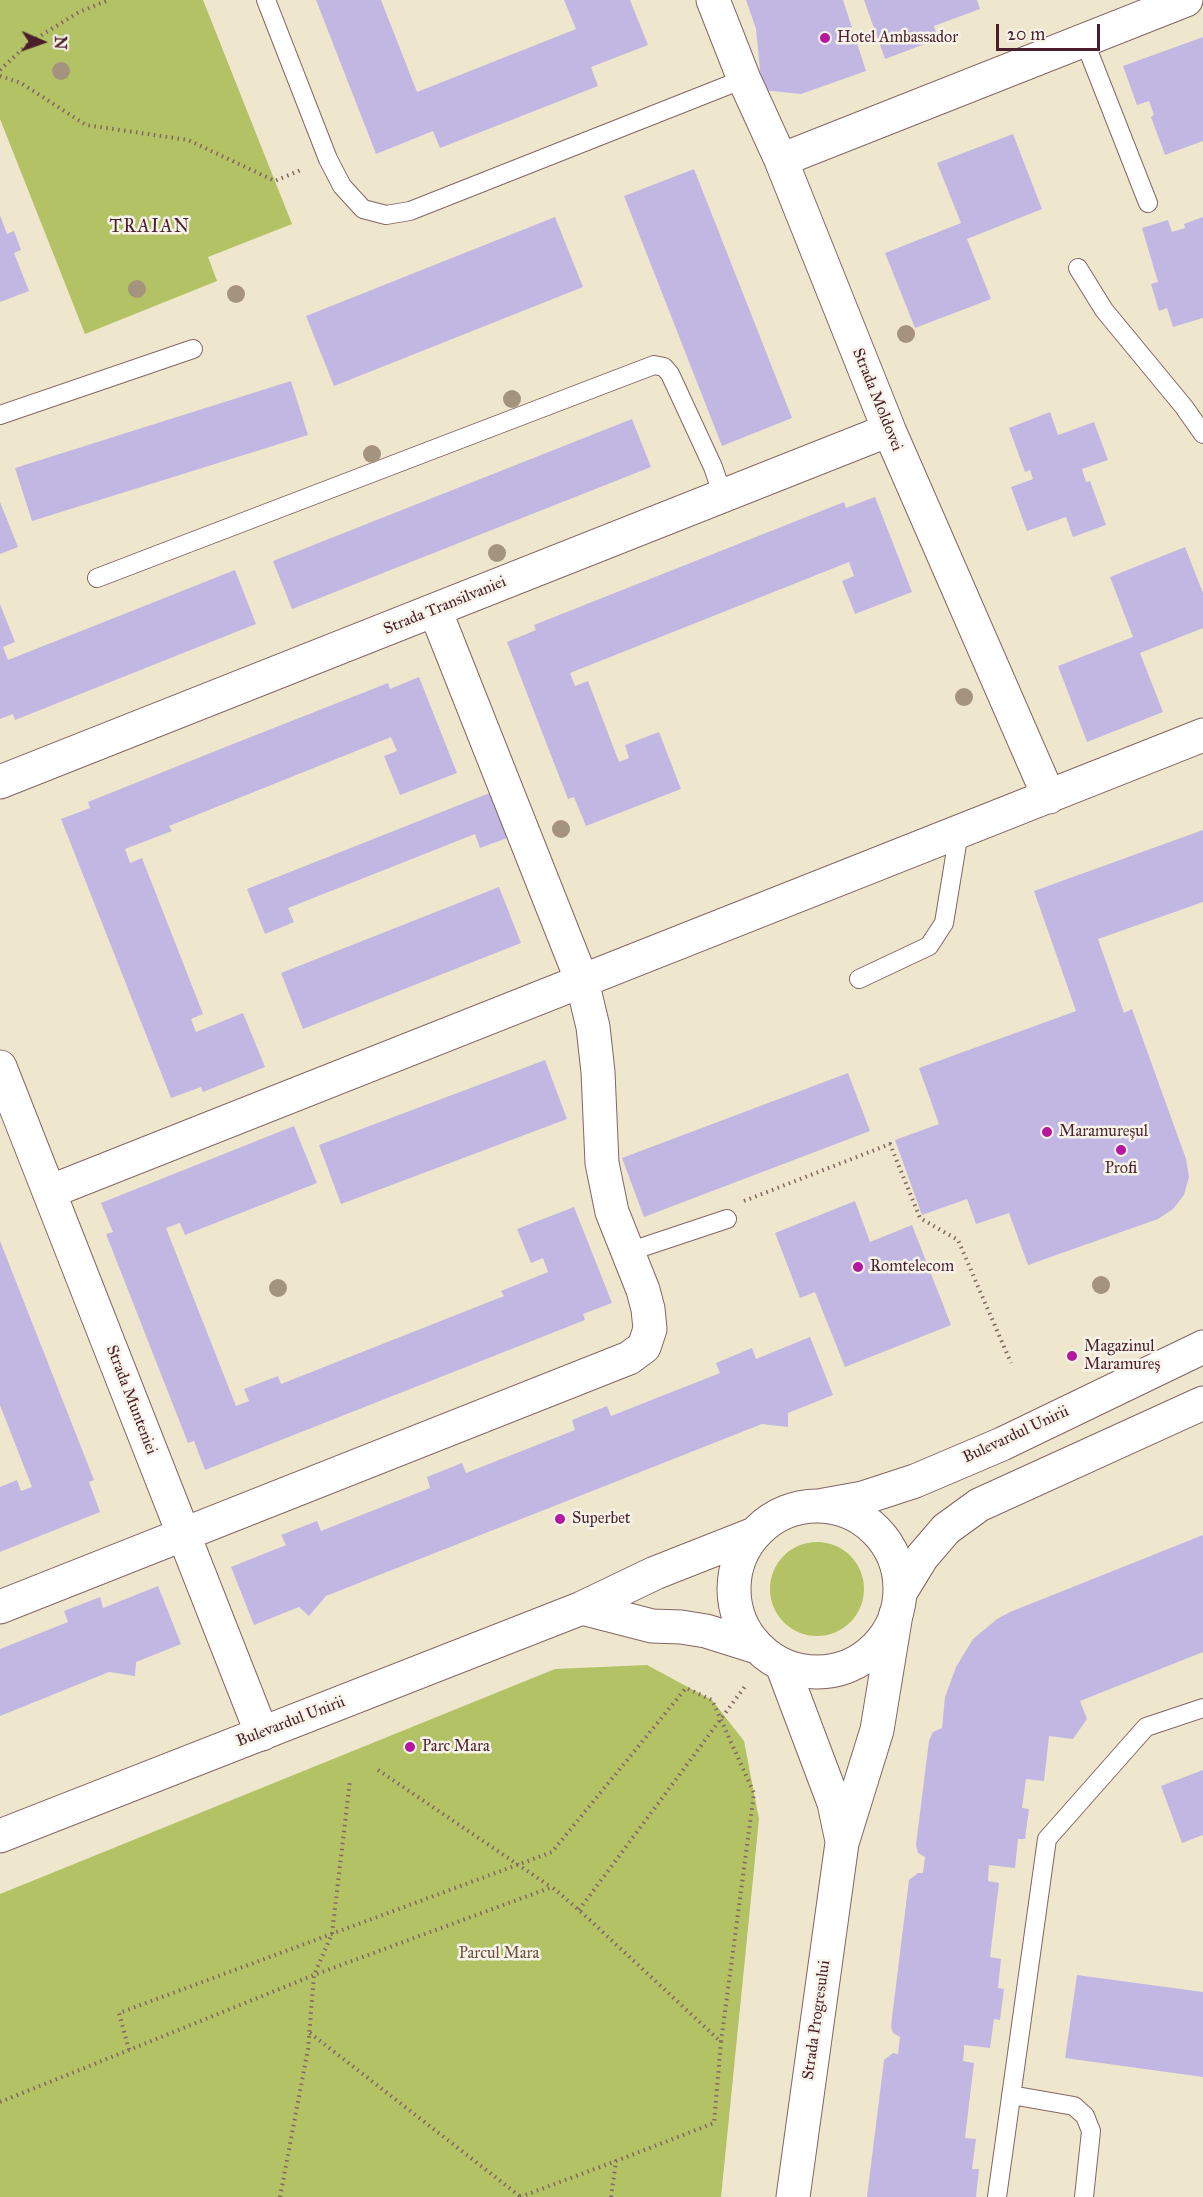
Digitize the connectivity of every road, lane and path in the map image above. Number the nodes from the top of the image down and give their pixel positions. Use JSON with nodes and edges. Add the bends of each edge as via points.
{"nodes":[{"id":1,"x":109,"y":0,"type":"edge"},
{"id":2,"x":266,"y":0,"type":"edge"},
{"id":3,"x":713,"y":0,"type":"edge"},
{"id":4,"x":1186,"y":0,"type":"edge"},
{"id":5,"x":1136,"y":9,"type":"edge"},
{"id":6,"x":1084,"y":40,"type":"junction"},
{"id":7,"x":0,"y":70,"type":"edge"},
{"id":8,"x":0,"y":76,"type":"edge"},
{"id":9,"x":744,"y":79,"type":"junction"},
{"id":10,"x":328,"y":159,"type":"junction"},
{"id":11,"x":781,"y":160,"type":"junction"},
{"id":12,"x":1148,"y":203,"type":"dead end"},
{"id":13,"x":1078,"y":268,"type":"dead end"},
{"id":14,"x":193,"y":349,"type":"dead end"},
{"id":15,"x":0,"y":415,"type":"edge"},
{"id":16,"x":889,"y":430,"type":"junction"},
{"id":17,"x":1203,"y":435,"type":"edge"},
{"id":18,"x":723,"y":496,"type":"junction"},
{"id":19,"x":97,"y":578,"type":"dead end"},
{"id":20,"x":435,"y":610,"type":"junction"},
{"id":21,"x":1203,"y":735,"type":"edge"},
{"id":22,"x":0,"y":782,"type":"edge"},
{"id":23,"x":1048,"y":796,"type":"junction"},
{"id":24,"x":959,"y":832,"type":"junction"},
{"id":25,"x":859,"y":979,"type":"dead end"},
{"id":26,"x":582,"y":981,"type":"junction"},
{"id":27,"x":3,"y":1081,"type":"edge"},
{"id":28,"x":49,"y":1192,"type":"junction"},
{"id":29,"x":727,"y":1219,"type":"joint"},
{"id":30,"x":628,"y":1252,"type":"junction"},
{"id":31,"x":1203,"y":1347,"type":"edge"},
{"id":32,"x":1011,"y":1363,"type":"dead end"},
{"id":33,"x":1203,"y":1403,"type":"edge"},
{"id":34,"x":822,"y":1505,"type":"junction"},
{"id":35,"x":184,"y":1534,"type":"junction"},
{"id":36,"x":754,"y":1534,"type":"junction"},
{"id":37,"x":898,"y":1604,"type":"junction"},
{"id":38,"x":0,"y":1607,"type":"edge"},
{"id":39,"x":582,"y":1608,"type":"junction"},
{"id":40,"x":770,"y":1656,"type":"junction"},
{"id":41,"x":746,"y":1685,"type":"dead end"},
{"id":42,"x":1203,"y":1707,"type":"edge"},
{"id":43,"x":721,"y":1719,"type":"junction"},
{"id":44,"x":262,"y":1734,"type":"junction"},
{"id":45,"x":378,"y":1770,"type":"dead end"},
{"id":46,"x":350,"y":1780,"type":"dead end"},
{"id":47,"x":0,"y":1836,"type":"edge"},
{"id":48,"x":842,"y":1843,"type":"junction"},
{"id":49,"x":520,"y":1864,"type":"junction"},
{"id":50,"x":552,"y":1887,"type":"junction"},
{"id":51,"x":579,"y":1910,"type":"junction"},
{"id":52,"x":332,"y":1934,"type":"junction"},
{"id":53,"x":314,"y":1975,"type":"junction"},
{"id":54,"x":310,"y":2032,"type":"junction"},
{"id":55,"x":721,"y":2042,"type":"junction"},
{"id":56,"x":129,"y":2050,"type":"junction"},
{"id":57,"x":1011,"y":2095,"type":"junction"},
{"id":58,"x":0,"y":2102,"type":"edge"},
{"id":59,"x":616,"y":2161,"type":"junction"},
{"id":60,"x":280,"y":2197,"type":"edge"},
{"id":61,"x":520,"y":2197,"type":"edge"},
{"id":62,"x":611,"y":2197,"type":"edge"},
{"id":63,"x":793,"y":2197,"type":"edge"},
{"id":64,"x":997,"y":2197,"type":"edge"},
{"id":65,"x":1084,"y":2197,"type":"edge"}],
"edges":[{"from":1,"to":7,"type":"path","via":[[79,12],[28,43]]},
{"from":2,"to":10,"type":"lane"},
{"from":3,"to":9,"type":"street","name":"Strada Moldovei"},
{"from":4,"to":5,"type":"street"},
{"from":5,"to":6,"type":"street"},
{"from":6,"to":11,"type":"street"},
{"from":6,"to":12,"type":"lane"},
{"from":8,"to":10,"type":"path","via":[[21,83],[86,125],[188,140],[275,181]]},
{"from":9,"to":10,"type":"lane","via":[[410,211],[386,215],[363,209],[342,186]]},
{"from":9,"to":11,"type":"street","name":"Strada Moldovei"},
{"from":11,"to":16,"type":"street","name":"Strada Moldovei"},
{"from":13,"to":17,"type":"lane","via":[[1104,310],[1184,406]]},
{"from":14,"to":15,"type":"lane"},
{"from":16,"to":18,"type":"street","name":"Strada Transilvaniei"},
{"from":16,"to":23,"type":"street","name":"Strada Moldovei"},
{"from":18,"to":19,"type":"lane","via":[[670,374],[664,367],[654,365]]},
{"from":18,"to":20,"type":"street","name":"Strada Transilvaniei"},
{"from":20,"to":22,"type":"street","name":"Strada Transilvaniei"},
{"from":20,"to":26,"type":"street"},
{"from":21,"to":23,"type":"street"},
{"from":23,"to":24,"type":"street"},
{"from":24,"to":25,"type":"lane","via":[[944,923],[929,946]]},
{"from":24,"to":26,"type":"street"},
{"from":26,"to":28,"type":"street"},
{"from":26,"to":30,"type":"street","via":[[598,1072],[602,1163],[612,1212]]},
{"from":27,"to":28,"type":"street","name":"Strada Munteniei"},
{"from":28,"to":35,"type":"street","name":"Strada Munteniei"},
{"from":29,"to":30,"type":"lane"},
{"from":29,"to":32,"type":"path","via":[[744,1201],[890,1144],[920,1218],[958,1240]]},
{"from":30,"to":35,"type":"street","via":[[643,1290],[650,1329],[644,1347],[629,1358]]},
{"from":31,"to":34,"type":"street","name":"Bulevardul Unirii","via":[[1002,1444],[915,1481],[863,1498]]},
{"from":33,"to":37,"type":"street","via":[[979,1504],[946,1529],[922,1557]]},
{"from":34,"to":36,"type":"street","name":"Bulevardul Unirii","via":[[797,1508],[774,1517]]},
{"from":34,"to":37,"type":"street","name":"Bulevardul Unirii","via":[[848,1511],[870,1524],[887,1544],[897,1567]]},
{"from":35,"to":38,"type":"street"},
{"from":35,"to":44,"type":"street","name":"Strada Munteniei"},
{"from":36,"to":39,"type":"street","name":"Bulevardul Unirii","via":[[655,1573]]},
{"from":36,"to":40,"type":"street","name":"Bulevardul Unirii","via":[[741,1555],[734,1578],[735,1603],[743,1627]]},
{"from":37,"to":40,"type":"street","via":[[887,1634],[872,1652],[852,1664],[829,1671],[805,1671]]},
{"from":37,"to":48,"type":"street","name":"Strada Progresului","via":[[877,1730]]},
{"from":39,"to":40,"type":"street","via":[[652,1626],[706,1631]]},
{"from":39,"to":44,"type":"street","name":"Bulevardul Unirii"},
{"from":40,"to":48,"type":"street","name":"Strada Progresului","via":[[834,1803]]},
{"from":41,"to":43,"type":"path"},
{"from":42,"to":57,"type":"lane","via":[[1146,1727],[1047,1839]]},
{"from":43,"to":49,"type":"path","via":[[712,1700],[686,1688],[552,1852]]},
{"from":43,"to":51,"type":"path"},
{"from":43,"to":55,"type":"path","via":[[754,1793]]},
{"from":44,"to":47,"type":"street","name":"Bulevardul Unirii"},
{"from":45,"to":49,"type":"path"},
{"from":46,"to":52,"type":"path"},
{"from":48,"to":63,"type":"street","name":"Strada Progresului"},
{"from":49,"to":50,"type":"path"},
{"from":49,"to":52,"type":"path"},
{"from":50,"to":51,"type":"path"},
{"from":50,"to":53,"type":"path"},
{"from":51,"to":55,"type":"path"},
{"from":52,"to":53,"type":"path"},
{"from":52,"to":56,"type":"path","via":[[119,2013]]},
{"from":53,"to":54,"type":"path"},
{"from":53,"to":56,"type":"path"},
{"from":54,"to":60,"type":"path"},
{"from":54,"to":61,"type":"path"},
{"from":55,"to":59,"type":"path","via":[[714,2123]]},
{"from":56,"to":58,"type":"path"},
{"from":57,"to":64,"type":"lane"},
{"from":57,"to":65,"type":"lane","via":[[1074,2106],[1085,2116],[1091,2131]]},
{"from":59,"to":61,"type":"path"},
{"from":59,"to":62,"type":"path"}]}
